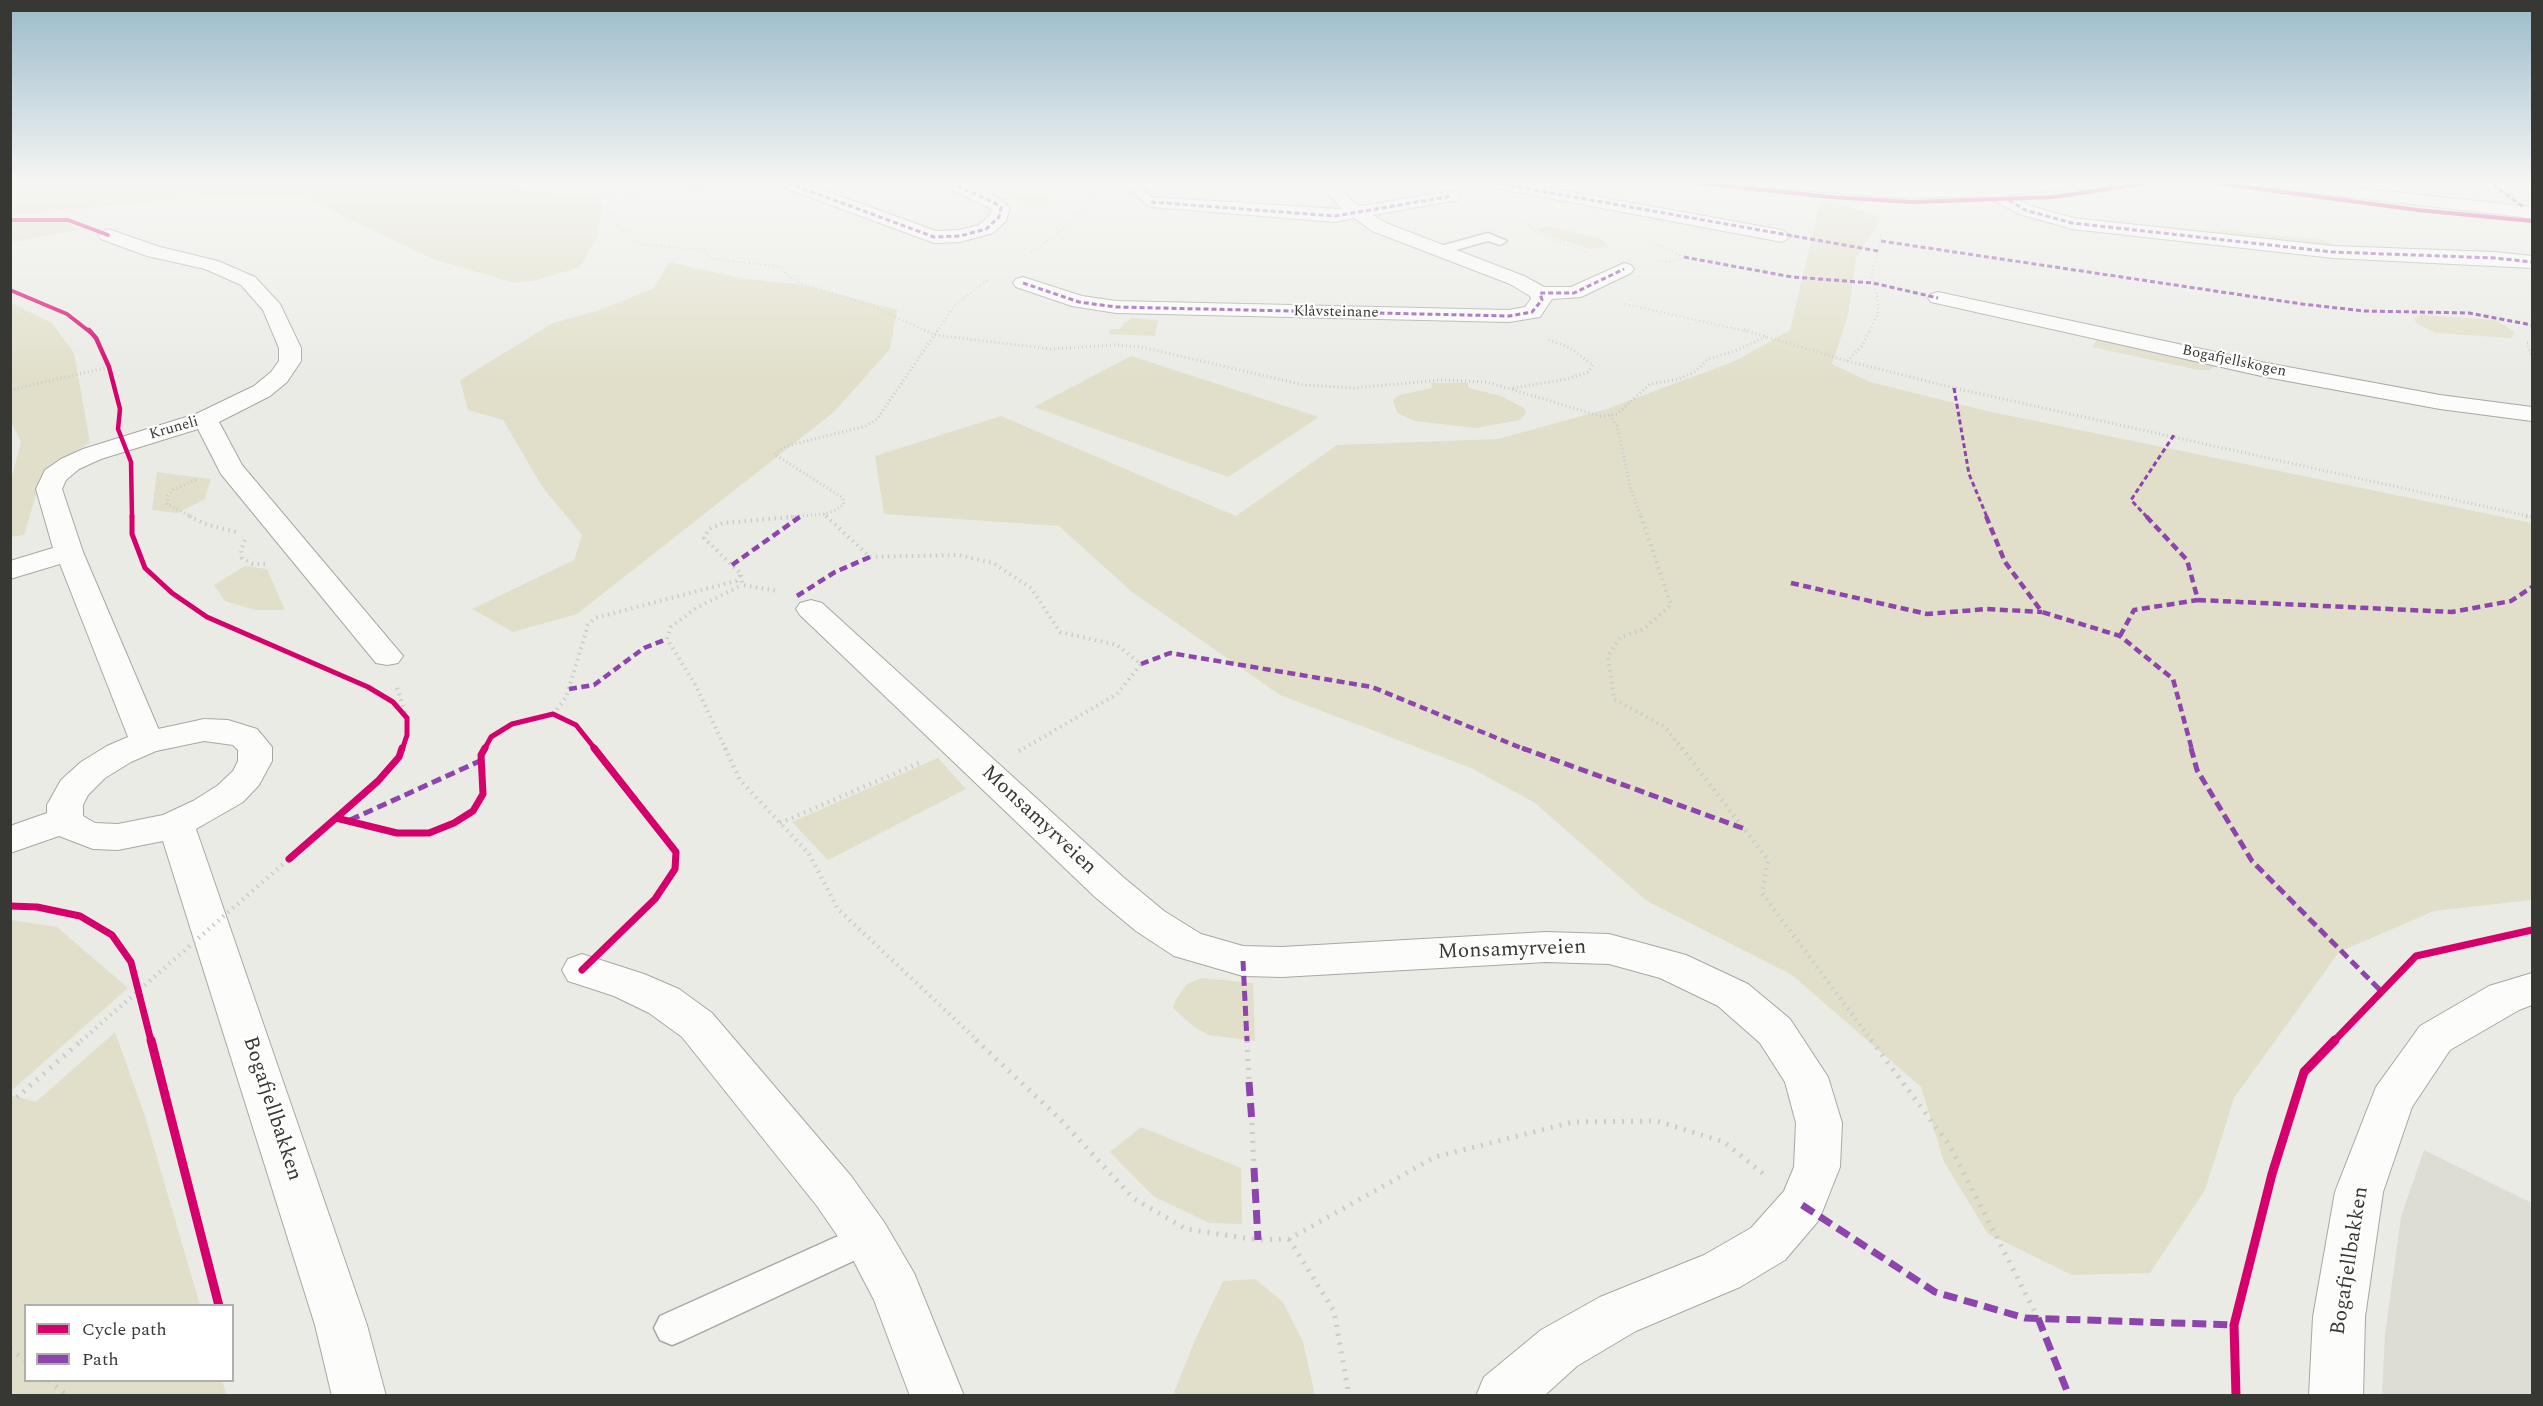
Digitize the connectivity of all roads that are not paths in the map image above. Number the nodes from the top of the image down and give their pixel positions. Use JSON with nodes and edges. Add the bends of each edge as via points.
{"nodes":[{"id":1,"x":145,"y":249,"type":"edge"},
{"id":2,"x":1432,"y":249,"type":"edge"},
{"id":3,"x":1447,"y":249,"type":"edge"},
{"id":4,"x":2302,"y":249,"type":"edge"},
{"id":5,"x":1438,"y":251,"type":"junction"},
{"id":6,"x":2532,"y":262,"type":"edge"},
{"id":7,"x":1624,"y":268,"type":"dead end"},
{"id":8,"x":1023,"y":283,"type":"dead end"},
{"id":9,"x":1540,"y":293,"type":"junction"},
{"id":10,"x":1938,"y":298,"type":"dead end"},
{"id":11,"x":2532,"y":414,"type":"edge"},
{"id":12,"x":205,"y":419,"type":"junction"},
{"id":13,"x":69,"y":552,"type":"junction"},
{"id":14,"x":10,"y":570,"type":"edge"},
{"id":15,"x":811,"y":609,"type":"road end"},
{"id":16,"x":387,"y":656,"type":"dead end"},
{"id":17,"x":147,"y":742,"type":"junction"},
{"id":18,"x":65,"y":820,"type":"junction"},
{"id":19,"x":176,"y":824,"type":"junction"},
{"id":20,"x":10,"y":840,"type":"edge"},
{"id":21,"x":582,"y":970,"type":"dead end"},
{"id":22,"x":2532,"y":988,"type":"edge"},
{"id":23,"x":867,"y":1238,"type":"junction"},
{"id":24,"x":672,"y":1328,"type":"dead end"},
{"id":25,"x":359,"y":1395,"type":"edge"},
{"id":26,"x":937,"y":1395,"type":"edge"},
{"id":27,"x":1503,"y":1395,"type":"edge"},
{"id":28,"x":2336,"y":1395,"type":"edge"}],
"edges":[{"from":1,"to":12,"type":"street","name":"Kruneli","via":[[231,272],[254,286],[273,308],[290,348],[290,361],[279,377],[262,391]]},
{"from":2,"to":5,"type":"street"},
{"from":3,"to":5,"type":"lane"},
{"from":4,"to":6,"type":"street"},
{"from":5,"to":9,"type":"street","via":[[1517,280]]},
{"from":7,"to":9,"type":"street","via":[[1574,293]]},
{"from":8,"to":9,"type":"street","name":"Klåvsteinane","via":[[1111,316],[1509,316],[1532,312],[1542,300]]},
{"from":10,"to":11,"type":"street","name":"Bogafjellskogen","via":[[2266,370],[2440,402]]},
{"from":12,"to":13,"type":"street","name":"Kruneli","via":[[70,464],[54,476],[49,489]]},
{"from":12,"to":16,"type":"street","via":[[230,468]]},
{"from":13,"to":14,"type":"street"},
{"from":13,"to":17,"type":"street","name":"Kruneli"},
{"from":15,"to":27,"type":"street","name":"Monsamyrveien","via":[[1150,921],[1188,945],[1243,961],[1281,962],[1546,947],[1609,949],[1672,966],[1733,995],[1775,1031],[1806,1077],[1819,1123],[1817,1167],[1802,1205],[1768,1244],[1722,1271],[1618,1314],[1559,1348]]},
{"from":17,"to":18,"type":"street","via":[[118,754],[74,788],[65,805]]},
{"from":17,"to":19,"type":"street","via":[[195,731],[228,730],[245,737],[255,747],[255,761],[247,777],[230,794]]},
{"from":18,"to":19,"type":"street","via":[[75,830],[110,837],[146,833]]},
{"from":18,"to":20,"type":"street"},
{"from":19,"to":25,"type":"street","name":"Bogafjellbakken","via":[[341,1325]]},
{"from":21,"to":23,"type":"street","via":[[664,1001],[697,1025],[834,1191]]},
{"from":22,"to":28,"type":"street","name":"Bogafjellbakken","via":[[2504,998],[2434,1038],[2392,1100],[2359,1192],[2339,1317]]},
{"from":23,"to":24,"type":"lane"},
{"from":23,"to":26,"type":"street","via":[[896,1290]]}]}
